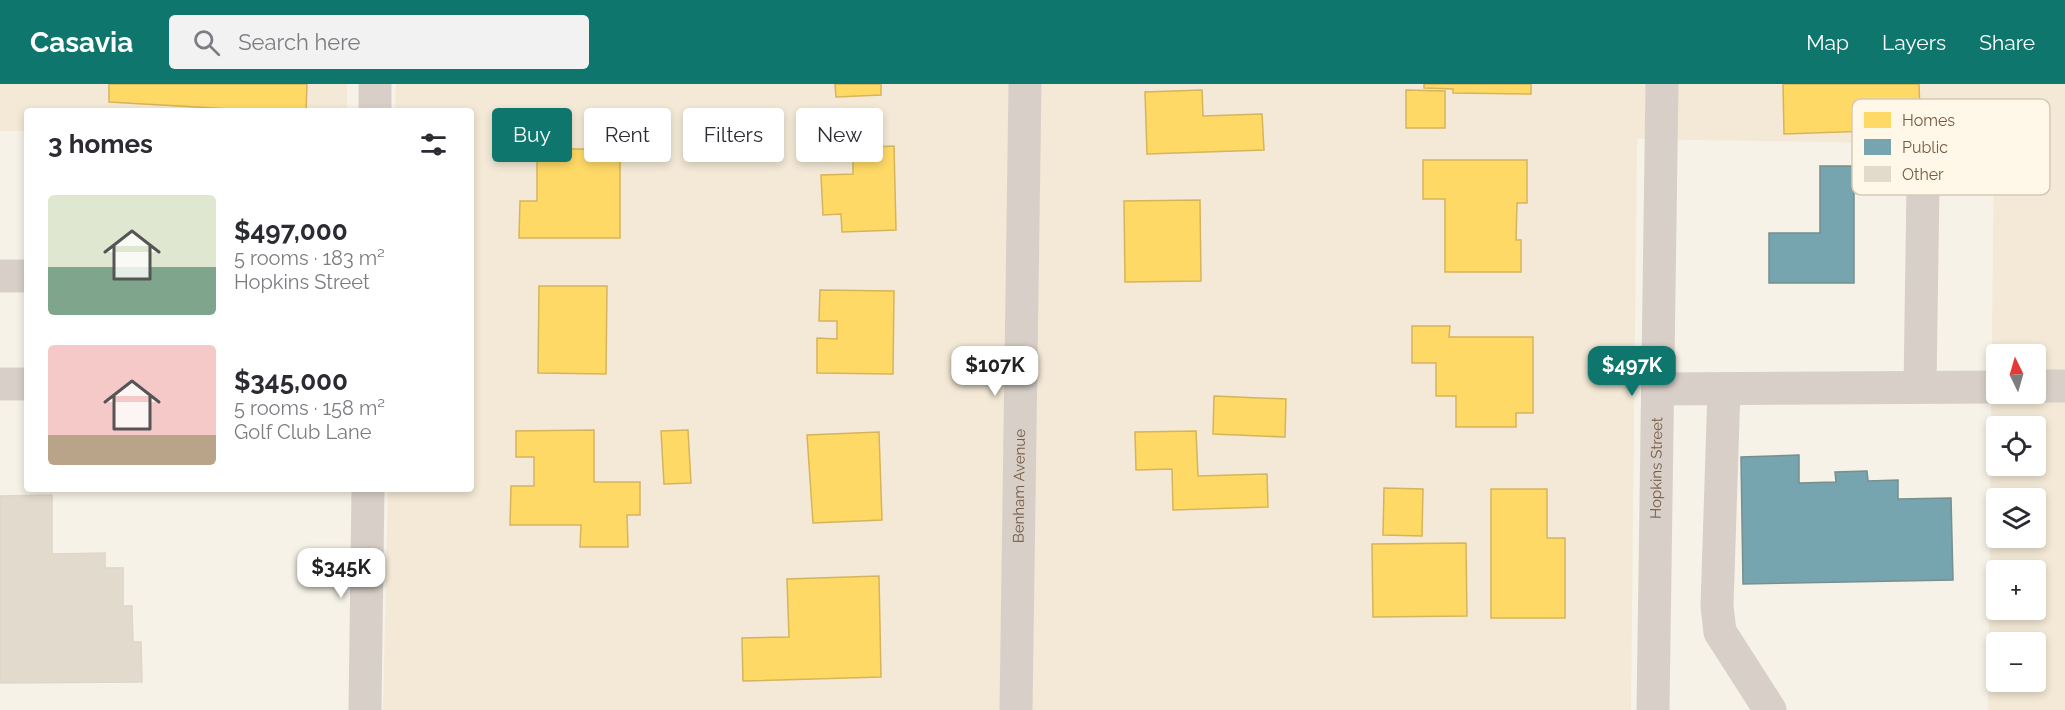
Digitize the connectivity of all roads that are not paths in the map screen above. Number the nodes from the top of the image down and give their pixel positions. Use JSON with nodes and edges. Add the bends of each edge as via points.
{"nodes":[{"id":1,"x":375,"y":84,"type":"edge"},
{"id":2,"x":1025,"y":84,"type":"edge"},
{"id":3,"x":1662,"y":84,"type":"edge"},
{"id":4,"x":375,"y":108,"type":"edge"},
{"id":5,"x":1923,"y":195,"type":"edge"},
{"id":6,"x":0,"y":276,"type":"edge"},
{"id":7,"x":24,"y":276,"type":"edge"},
{"id":8,"x":0,"y":384,"type":"edge"},
{"id":9,"x":24,"y":384,"type":"edge"},
{"id":10,"x":2046,"y":386,"type":"edge"},
{"id":11,"x":2065,"y":386,"type":"edge"},
{"id":12,"x":1920,"y":387,"type":"junction"},
{"id":13,"x":1986,"y":387,"type":"edge"},
{"id":14,"x":1658,"y":389,"type":"junction"},
{"id":15,"x":1724,"y":389,"type":"junction"},
{"id":16,"x":368,"y":492,"type":"edge"},
{"id":17,"x":365,"y":710,"type":"edge"},
{"id":18,"x":1016,"y":710,"type":"edge"},
{"id":19,"x":1653,"y":710,"type":"edge"},
{"id":20,"x":1770,"y":710,"type":"edge"}],
"edges":[{"from":1,"to":4,"type":"street"},
{"from":2,"to":18,"type":"street","name":"Benham Avenue"},
{"from":3,"to":14,"type":"street","name":"Hopkins Street"},
{"from":5,"to":12,"type":"street"},
{"from":6,"to":7,"type":"street"},
{"from":8,"to":9,"type":"street"},
{"from":10,"to":11,"type":"street"},
{"from":12,"to":13,"type":"street"},
{"from":12,"to":15,"type":"street"},
{"from":14,"to":15,"type":"street"},
{"from":14,"to":19,"type":"street","name":"Hopkins Street"},
{"from":15,"to":20,"type":"street","via":[[1717,606],[1720,632]]},
{"from":16,"to":17,"type":"street"}]}
